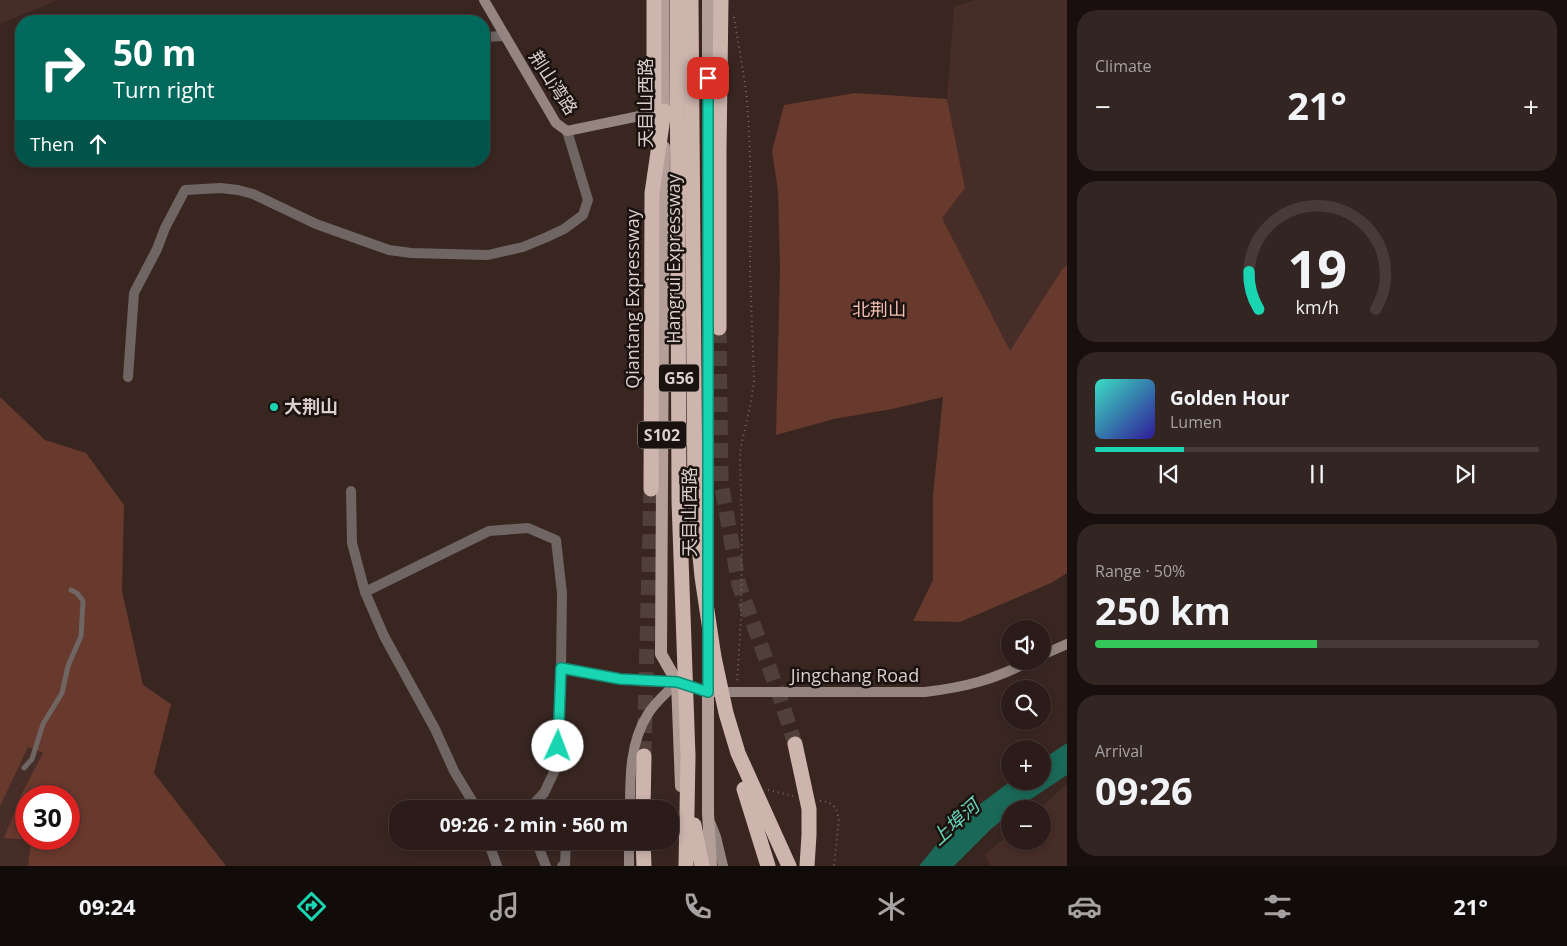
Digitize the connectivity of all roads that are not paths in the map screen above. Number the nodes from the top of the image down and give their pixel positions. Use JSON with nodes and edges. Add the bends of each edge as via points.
{"nodes":[{"id":1,"x":484,"y":0,"type":"edge"},
{"id":2,"x":654,"y":0,"type":"edge"},
{"id":3,"x":663,"y":0,"type":"edge"},
{"id":4,"x":677,"y":0,"type":"edge"},
{"id":5,"x":691,"y":0,"type":"edge"},
{"id":6,"x":708,"y":0,"type":"edge"},
{"id":7,"x":721,"y":0,"type":"edge"},
{"id":8,"x":505,"y":36,"type":"junction"},
{"id":9,"x":490,"y":37,"type":"edge"},
{"id":10,"x":659,"y":112,"type":"junction"},
{"id":11,"x":567,"y":131,"type":"junction"},
{"id":12,"x":719,"y":328,"type":"tunnel mouth"},
{"id":13,"x":128,"y":377,"type":"dead end"},
{"id":14,"x":650,"y":489,"type":"tunnel mouth"},
{"id":15,"x":351,"y":491,"type":"dead end"},
{"id":16,"x":71,"y":590,"type":"dead end"},
{"id":17,"x":365,"y":592,"type":"junction"},
{"id":18,"x":1067,"y":644,"type":"edge"},
{"id":19,"x":1051,"y":650,"type":"edge"},
{"id":20,"x":561,"y":668,"type":"junction"},
{"id":21,"x":1013,"y":670,"type":"edge"},
{"id":22,"x":677,"y":682,"type":"junction"},
{"id":23,"x":708,"y":692,"type":"junction"},
{"id":24,"x":795,"y":744,"type":"tunnel mouth"},
{"id":25,"x":738,"y":753,"type":"junction"},
{"id":26,"x":644,"y":756,"type":"tunnel mouth"},
{"id":27,"x":688,"y":756,"type":"junction"},
{"id":28,"x":24,"y":768,"type":"dead end"},
{"id":29,"x":472,"y":800,"type":"edge"},
{"id":30,"x":538,"y":800,"type":"edge"},
{"id":31,"x":630,"y":800,"type":"edge"},
{"id":32,"x":643,"y":800,"type":"edge"},
{"id":33,"x":708,"y":813,"type":"junction"},
{"id":34,"x":491,"y":850,"type":"edge"},
{"id":35,"x":540,"y":850,"type":"edge"},
{"id":36,"x":566,"y":850,"type":"edge"},
{"id":37,"x":629,"y":850,"type":"edge"},
{"id":38,"x":644,"y":850,"type":"edge"},
{"id":39,"x":497,"y":866,"type":"edge"},
{"id":40,"x":546,"y":866,"type":"edge"},
{"id":41,"x":562,"y":866,"type":"edge"},
{"id":42,"x":629,"y":866,"type":"edge"},
{"id":43,"x":644,"y":866,"type":"edge"},
{"id":44,"x":681,"y":866,"type":"edge"},
{"id":45,"x":686,"y":866,"type":"edge"},
{"id":46,"x":702,"y":866,"type":"edge"},
{"id":47,"x":710,"y":866,"type":"edge"},
{"id":48,"x":723,"y":866,"type":"edge"},
{"id":49,"x":768,"y":866,"type":"edge"},
{"id":50,"x":789,"y":866,"type":"edge"},
{"id":51,"x":807,"y":866,"type":"edge"}],
"edges":[{"from":1,"to":8,"type":"main road","name":"荆山湾路"},
{"from":2,"to":10,"type":"highway","name":"Qiantang Expressway"},
{"from":3,"to":10,"type":"main road","name":"天目山西路","number":"S102"},
{"from":4,"to":27,"type":"highway","name":"Hangrui Expressway","number":"G56","via":[[679,501]]},
{"from":5,"to":25,"type":"highway","name":"Hangrui Expressway","number":"G56","via":[[695,502],[714,657]]},
{"from":6,"to":23,"type":"main road","name":"天目山西路","number":"S102"},
{"from":7,"to":12,"type":"highway"},
{"from":8,"to":9,"type":"street"},
{"from":8,"to":11,"type":"main road","name":"荆山湾路","via":[[556,123]]},
{"from":10,"to":11,"type":"main road","name":"荆山湾路"},
{"from":10,"to":14,"type":"highway","name":"Qiantang Expressway","via":[[652,193]]},
{"from":10,"to":22,"type":"main road","name":"天目山西路","number":"S102","via":[[661,654]]},
{"from":11,"to":13,"type":"street","via":[[588,200],[583,216],[564,229],[523,247],[488,255],[389,250],[316,224],[253,194],[220,188],[185,190],[134,293]]},
{"from":15,"to":17,"type":"street","via":[[352,543]]},
{"from":16,"to":28,"type":"lane","via":[[83,601],[80,636],[62,693],[43,724],[32,759]]},
{"from":17,"to":20,"type":"street","via":[[489,531],[528,528],[556,540],[562,593]]},
{"from":17,"to":29,"type":"street","via":[[384,636]]},
{"from":18,"to":19,"type":"main road"},
{"from":20,"to":22,"type":"street","via":[[620,679]]},
{"from":20,"to":30,"type":"street","via":[[557,766]]},
{"from":21,"to":23,"type":"main road","name":"Jingchang Road","via":[[960,688],[926,692]]},
{"from":22,"to":23,"type":"main road","name":"Jingchang Road"},
{"from":22,"to":31,"type":"main road","via":[[648,713],[634,744]]},
{"from":22,"to":44,"type":"main road","name":"天目山西路","number":"S102"},
{"from":23,"to":33,"type":"main road","name":"天目山西路","number":"S102"},
{"from":24,"to":51,"type":"highway","via":[[809,809]]},
{"from":25,"to":49,"type":"highway","via":[[742,781]]},
{"from":25,"to":50,"type":"highway"},
{"from":26,"to":32,"type":"highway"},
{"from":27,"to":45,"type":"highway"},
{"from":27,"to":46,"type":"highway","via":[[695,835]]},
{"from":33,"to":47,"type":"main road","name":"天目山西路","number":"S102"},
{"from":33,"to":48,"type":"main road","name":"天目山西路"},
{"from":34,"to":39,"type":"street"},
{"from":35,"to":40,"type":"street"},
{"from":36,"to":41,"type":"street","via":[[565,865]]},
{"from":37,"to":42,"type":"main road"},
{"from":38,"to":43,"type":"highway"}]}
